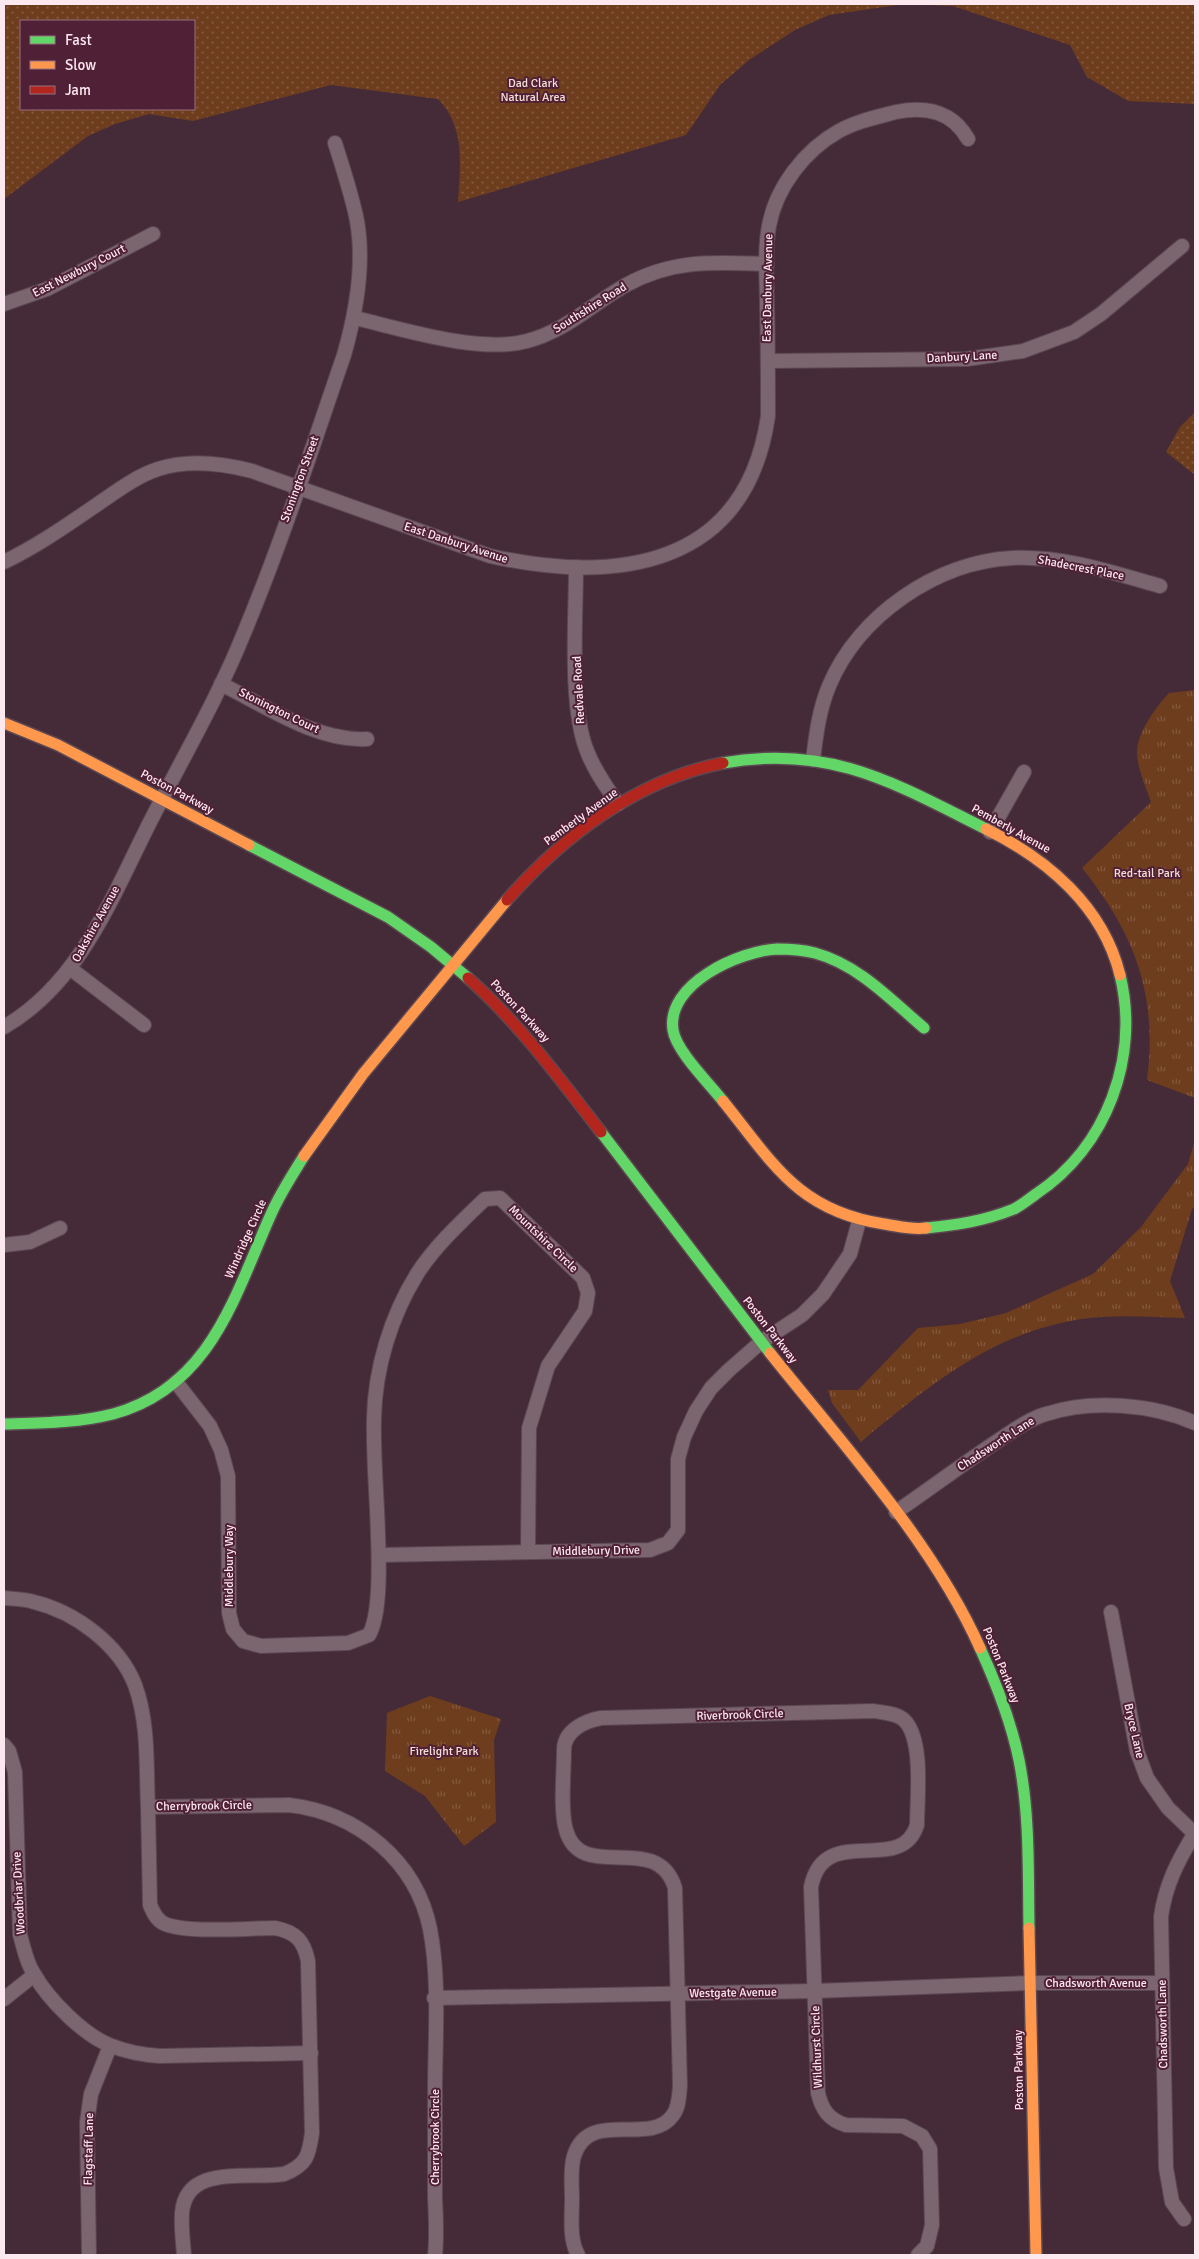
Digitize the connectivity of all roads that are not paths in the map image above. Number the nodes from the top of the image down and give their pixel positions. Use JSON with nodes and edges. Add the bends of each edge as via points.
{"nodes":[{"id":1,"x":968,"y":139,"type":"dead end"},
{"id":2,"x":335,"y":143,"type":"dead end"},
{"id":3,"x":153,"y":234,"type":"dead end"},
{"id":4,"x":1182,"y":246,"type":"dead end"},
{"id":5,"x":766,"y":264,"type":"junction"},
{"id":6,"x":4,"y":304,"type":"edge"},
{"id":7,"x":355,"y":318,"type":"junction"},
{"id":8,"x":768,"y":361,"type":"junction"},
{"id":9,"x":297,"y":488,"type":"junction"},
{"id":10,"x":4,"y":562,"type":"edge"},
{"id":11,"x":576,"y":567,"type":"junction"},
{"id":12,"x":1160,"y":586,"type":"dead end"},
{"id":13,"x":221,"y":684,"type":"junction"},
{"id":14,"x":4,"y":723,"type":"edge"},
{"id":15,"x":367,"y":738,"type":"dead end"},
{"id":16,"x":813,"y":760,"type":"junction"},
{"id":17,"x":1024,"y":772,"type":"dead end"},
{"id":18,"x":162,"y":799,"type":"junction"},
{"id":19,"x":618,"y":804,"type":"junction"},
{"id":20,"x":990,"y":832,"type":"junction"},
{"id":21,"x":455,"y":965,"type":"junction"},
{"id":22,"x":71,"y":969,"type":"junction"},
{"id":23,"x":144,"y":1025,"type":"dead end"},
{"id":24,"x":4,"y":1027,"type":"edge"},
{"id":25,"x":924,"y":1028,"type":"dead end"},
{"id":26,"x":859,"y":1221,"type":"junction"},
{"id":27,"x":60,"y":1228,"type":"dead end"},
{"id":28,"x":4,"y":1245,"type":"edge"},
{"id":29,"x":761,"y":1342,"type":"junction"},
{"id":30,"x":176,"y":1382,"type":"junction"},
{"id":31,"x":1195,"y":1423,"type":"edge"},
{"id":32,"x":4,"y":1424,"type":"edge"},
{"id":33,"x":896,"y":1512,"type":"junction"},
{"id":34,"x":528,"y":1552,"type":"junction"},
{"id":35,"x":379,"y":1555,"type":"junction"},
{"id":36,"x":4,"y":1598,"type":"edge"},
{"id":37,"x":1111,"y":1612,"type":"dead end"},
{"id":38,"x":4,"y":1745,"type":"edge"},
{"id":39,"x":148,"y":1807,"type":"junction"},
{"id":40,"x":1195,"y":1834,"type":"edge"},
{"id":41,"x":34,"y":1976,"type":"junction"},
{"id":42,"x":1031,"y":1983,"type":"junction"},
{"id":43,"x":1161,"y":1983,"type":"junction"},
{"id":44,"x":815,"y":1991,"type":"junction"},
{"id":45,"x":677,"y":1994,"type":"junction"},
{"id":46,"x":434,"y":1998,"type":"junction"},
{"id":47,"x":4,"y":1999,"type":"edge"},
{"id":48,"x":110,"y":2046,"type":"junction"},
{"id":49,"x":311,"y":2053,"type":"junction"},
{"id":50,"x":1184,"y":2219,"type":"dead end"},
{"id":51,"x":90,"y":2255,"type":"edge"},
{"id":52,"x":184,"y":2255,"type":"edge"},
{"id":53,"x":435,"y":2255,"type":"edge"},
{"id":54,"x":578,"y":2255,"type":"edge"},
{"id":55,"x":918,"y":2255,"type":"edge"},
{"id":56,"x":1036,"y":2255,"type":"edge"}],
"edges":[{"from":1,"to":5,"type":"street","name":"East Danbury Avenue","via":[[950,117],[929,110],[908,110],[875,117],[840,130],[815,148],[780,193],[769,226]]},
{"from":2,"to":7,"type":"street","name":"Stonington Street","via":[[359,240]]},
{"from":3,"to":6,"type":"street","name":"East Newbury Court","via":[[47,289]]},
{"from":4,"to":8,"type":"street","name":"Danbury Lane","via":[[1088,323],[1023,351],[967,359]]},
{"from":5,"to":7,"type":"street","name":"Southshire Road","via":[[690,263],[665,268],[624,286],[554,332],[512,344],[479,344]]},
{"from":5,"to":8,"type":"street","name":"East Danbury Avenue"},
{"from":7,"to":9,"type":"street","name":"Stonington Street"},
{"from":8,"to":11,"type":"street","name":"East Danbury Avenue","via":[[768,416],[764,440],[752,476],[728,512],[694,542],[666,556],[629,565]]},
{"from":9,"to":10,"type":"street","name":"East Danbury Avenue","via":[[224,463],[157,469],[132,481],[49,538]]},
{"from":9,"to":11,"type":"street","name":"East Danbury Avenue","via":[[490,556],[528,565]]},
{"from":9,"to":13,"type":"street","name":"Stonington Street","via":[[244,633]]},
{"from":11,"to":19,"type":"street","name":"Redvale Road","via":[[579,724],[587,751]]},
{"from":12,"to":16,"type":"street","name":"Shadecrest Place","via":[[1052,560],[1014,558],[976,563],[939,576],[887,610],[856,641],[828,686],[818,717]]},
{"from":13,"to":15,"type":"street","name":"Stonington Court","via":[[318,731],[356,739]]},
{"from":13,"to":18,"type":"street","name":"Stonington Street"},
{"from":14,"to":18,"type":"street","name":"Poston Parkway","via":[[58,745]]},
{"from":16,"to":19,"type":"street","name":"Pemberly Avenue","via":[[750,759],[711,765],[664,781]]},
{"from":16,"to":20,"type":"street","name":"Pemberly Avenue","via":[[889,780]]},
{"from":17,"to":20,"type":"street"},
{"from":18,"to":21,"type":"street","name":"Poston Parkway","via":[[388,917],[428,942]]},
{"from":18,"to":22,"type":"street","name":"Oakshire Avenue","via":[[98,926]]},
{"from":19,"to":21,"type":"street","name":"Pemberly Avenue","via":[[531,873]]},
{"from":20,"to":26,"type":"street","name":"Pemberly Avenue","via":[[1026,850],[1050,868],[1086,906],[1107,940],[1122,980],[1127,1014],[1125,1052],[1114,1098],[1093,1139],[1068,1170],[1016,1209],[974,1224],[932,1230],[891,1228]]},
{"from":21,"to":29,"type":"street","name":"Poston Parkway","via":[[504,1010],[542,1054]]},
{"from":21,"to":30,"type":"street","name":"Windridge Circle","via":[[335,1109],[278,1201],[219,1334],[209,1349]]},
{"from":22,"to":23,"type":"street"},
{"from":22,"to":24,"type":"street","name":"Oakshire Avenue","via":[[40,1002]]},
{"from":25,"to":26,"type":"street","name":"Pemberly Avenue","via":[[857,972],[835,960],[791,949],[761,950],[717,967],[684,990],[673,1006],[670,1024],[675,1040],[774,1165],[807,1198]]},
{"from":26,"to":29,"type":"street","name":"Middlebury Drive","via":[[850,1254],[823,1294],[802,1315]]},
{"from":27,"to":28,"type":"street","via":[[30,1242]]},
{"from":29,"to":33,"type":"street","name":"Poston Parkway"},
{"from":29,"to":34,"type":"street","name":"Middlebury Drive","via":[[711,1388],[696,1411],[678,1459],[678,1530],[668,1543],[650,1550]]},
{"from":30,"to":32,"type":"street","name":"Windridge Circle","via":[[152,1399],[103,1418]]},
{"from":30,"to":35,"type":"street","name":"Middlebury Way","via":[[210,1426],[228,1476],[229,1614],[233,1629],[243,1641],[261,1646],[348,1642],[369,1635],[375,1625]]},
{"from":31,"to":33,"type":"street","name":"Chadsworth Lane","via":[[1160,1410],[1117,1405],[1046,1414],[1025,1423]]},
{"from":33,"to":42,"type":"street","name":"Poston Parkway","via":[[969,1622],[997,1686],[1012,1732],[1027,1816]]},
{"from":34,"to":35,"type":"street","name":"Middlebury Drive"},
{"from":34,"to":35,"type":"street","name":"Mountshire Circle","via":[[529,1428],[548,1366],[585,1311],[588,1293],[583,1278],[500,1198],[485,1199],[452,1230],[417,1274],[386,1342],[374,1416]]},
{"from":36,"to":39,"type":"street","via":[[34,1601],[62,1612],[88,1627],[119,1659],[135,1685],[145,1730]]},
{"from":37,"to":40,"type":"street","name":"Bryce Lane","via":[[1137,1751],[1147,1778],[1168,1808]]},
{"from":38,"to":41,"type":"street","name":"Woodbriar Drive","via":[[15,1772],[20,1935]]},
{"from":39,"to":46,"type":"street","name":"Cherrybrook Circle","via":[[305,1806],[359,1828],[382,1844],[400,1865],[420,1898],[432,1947]]},
{"from":39,"to":49,"type":"street","name":"Cherrybrook Circle","via":[[150,1905],[154,1914],[162,1922],[183,1928],[275,1928],[294,1934],[305,1949],[308,1961]]},
{"from":40,"to":43,"type":"street","name":"Chadsworth Lane","via":[[1172,1871],[1163,1900]]},
{"from":41,"to":47,"type":"street"},
{"from":41,"to":48,"type":"street","name":"Woodbriar Drive","via":[[70,2017]]},
{"from":42,"to":43,"type":"street","name":"Chadsworth Avenue"},
{"from":42,"to":44,"type":"street","name":"Westgate Avenue"},
{"from":42,"to":56,"type":"street","name":"Poston Parkway"},
{"from":43,"to":50,"type":"street","name":"Chadsworth Lane","via":[[1166,2168],[1172,2202]]},
{"from":44,"to":45,"type":"street","name":"Westgate Avenue"},
{"from":44,"to":45,"type":"street","name":"Riverbrook Circle","via":[[811,1886],[818,1865],[836,1854],[891,1848],[906,1842],[917,1825],[917,1753],[909,1727],[896,1715],[874,1711],[590,1720],[572,1730],[564,1745],[566,1832],[578,1850],[587,1856],[637,1857],[658,1864],[672,1878],[676,1899]]},
{"from":44,"to":55,"type":"street","name":"Wildhurst Circle","via":[[818,2093],[827,2115],[846,2125],[903,2126],[922,2136],[930,2149],[932,2225],[927,2246]]},
{"from":45,"to":46,"type":"street","name":"Westgate Avenue"},
{"from":45,"to":54,"type":"street","via":[[680,2086],[677,2107],[665,2123],[648,2128],[593,2133],[579,2145],[571,2169],[573,2241]]},
{"from":46,"to":53,"type":"street","name":"Cherrybrook Circle"},
{"from":48,"to":49,"type":"street","name":"Woodbriar Drive","via":[[160,2056]]},
{"from":48,"to":51,"type":"street","name":"Flagstaff Lane","via":[[92,2094],[88,2122]]},
{"from":49,"to":52,"type":"street","name":"Cherrybrook Circle","via":[[312,2133],[309,2156],[295,2170],[284,2174],[210,2178],[194,2185],[184,2202],[182,2214]]}]}
